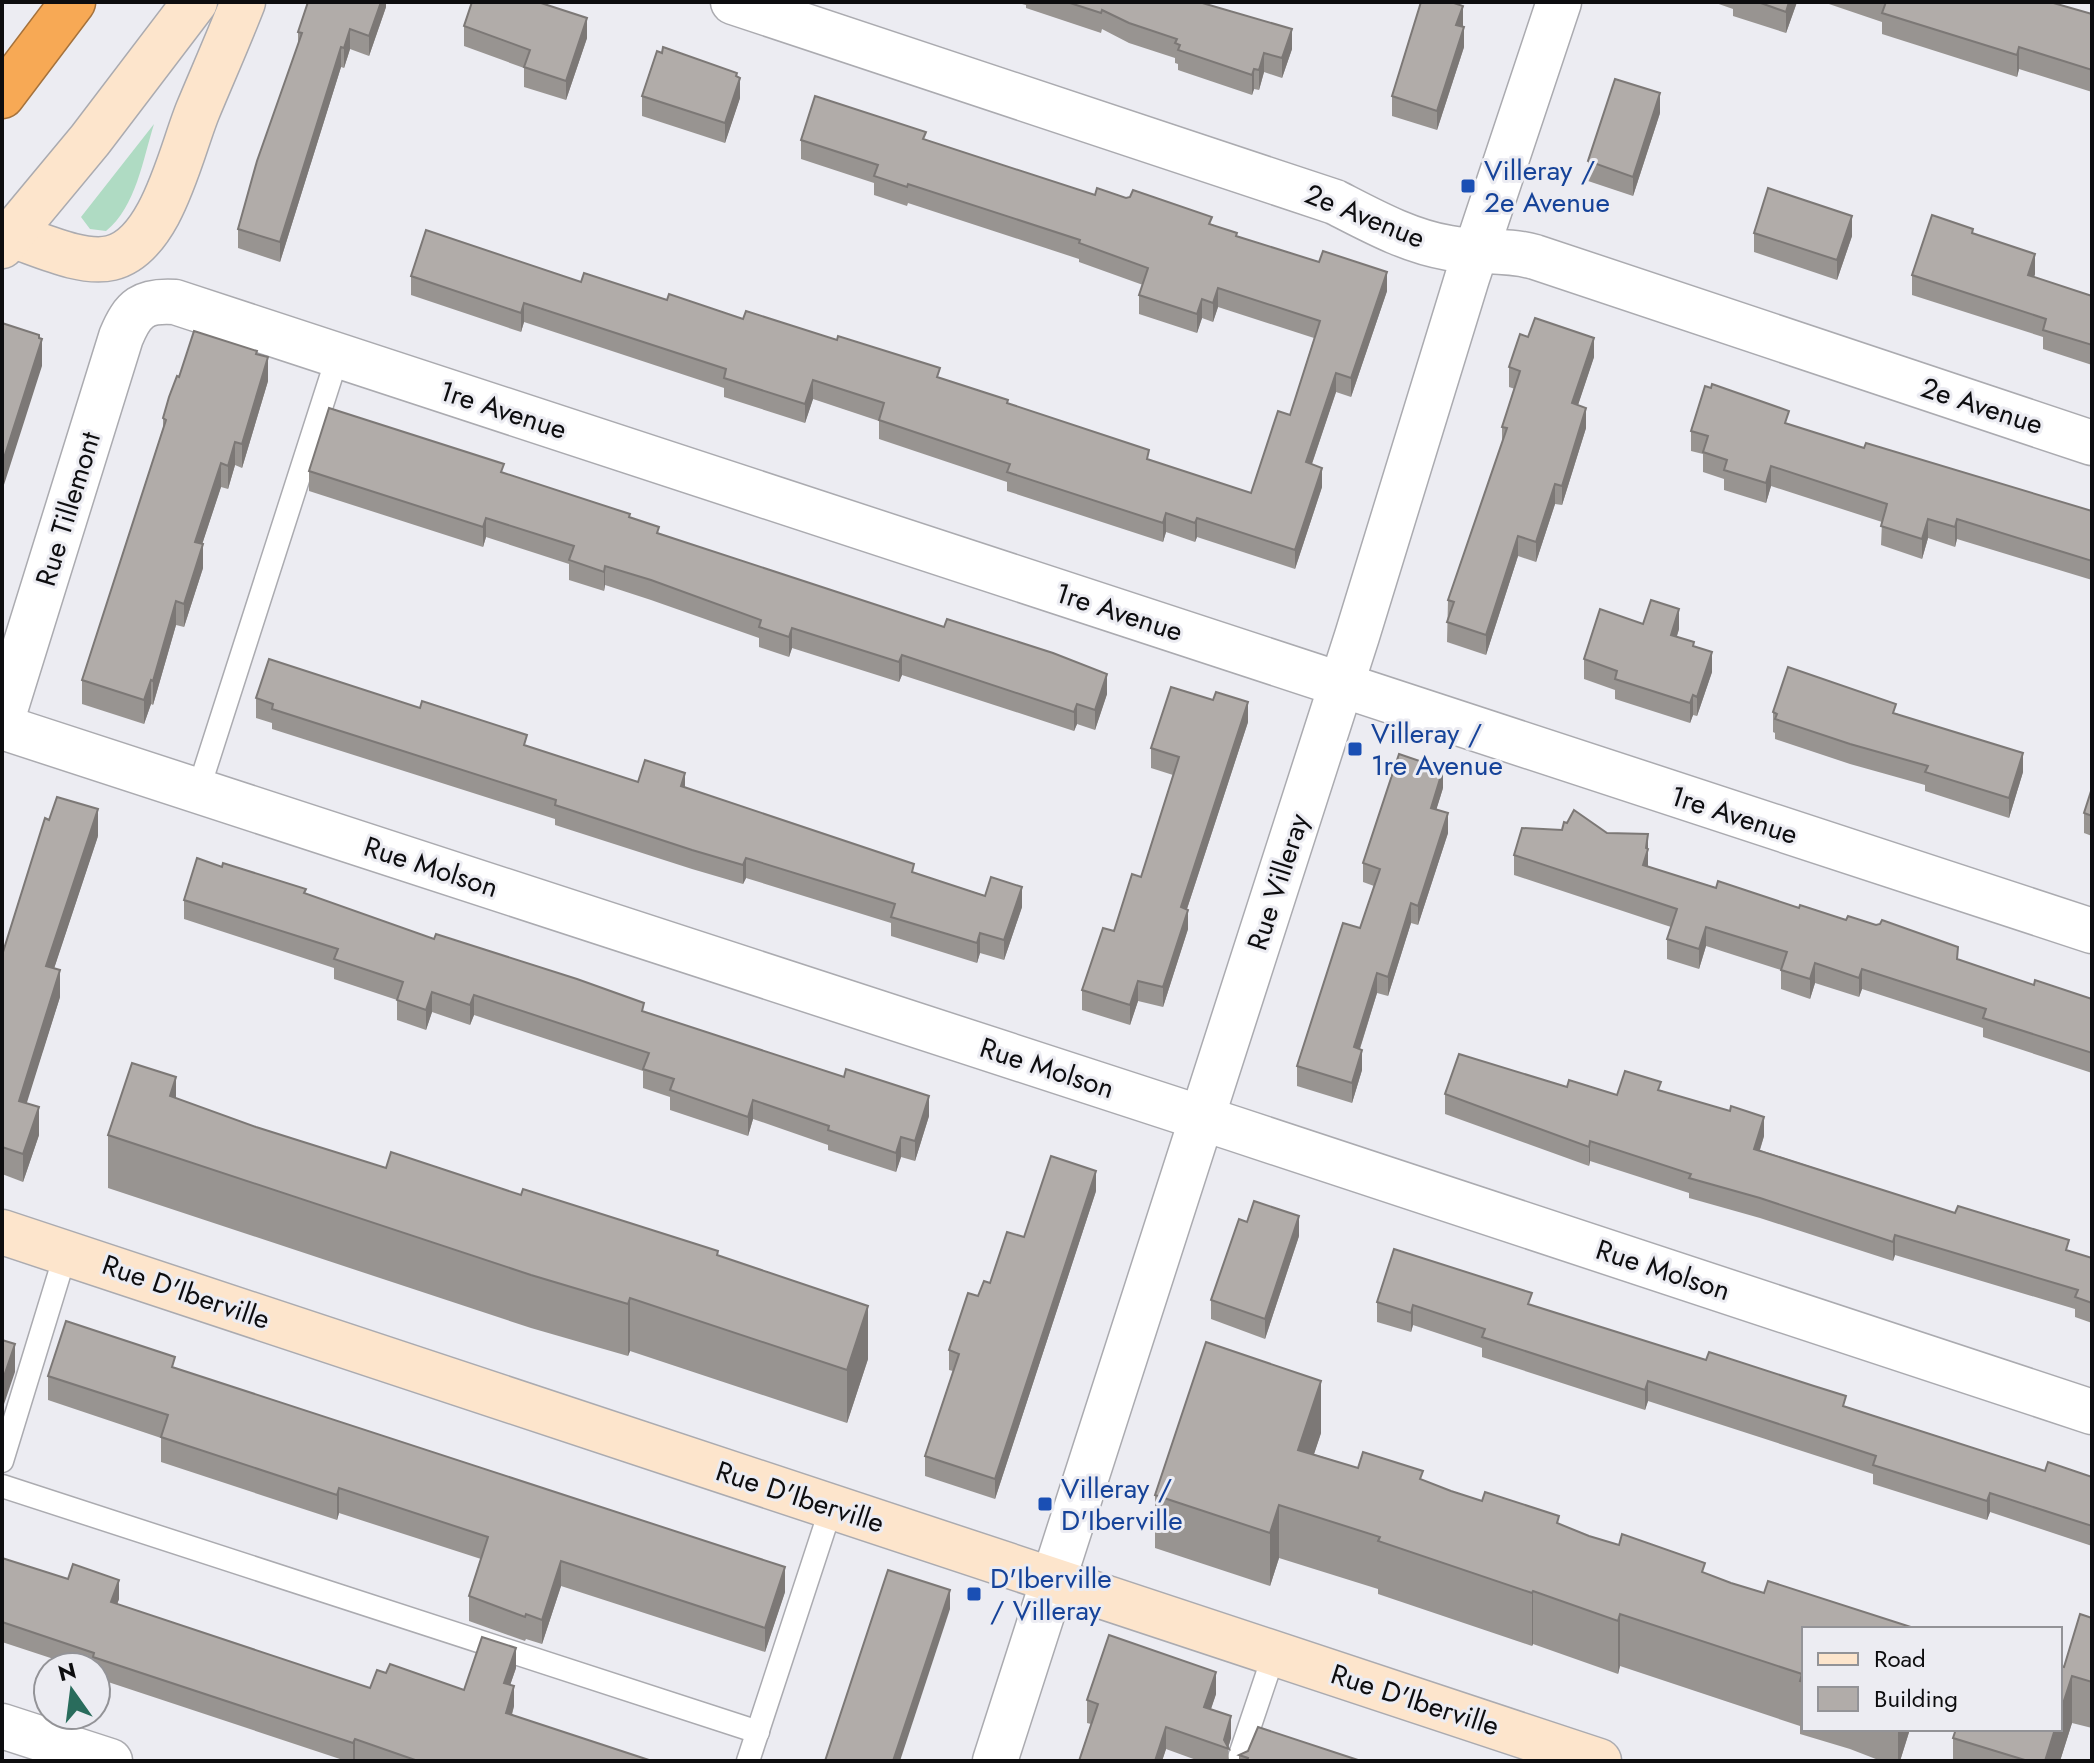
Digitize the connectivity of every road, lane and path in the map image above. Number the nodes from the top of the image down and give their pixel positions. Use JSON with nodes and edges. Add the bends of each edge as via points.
{"nodes":[{"id":1,"x":73,"y":2,"type":"edge"},
{"id":2,"x":195,"y":2,"type":"edge"},
{"id":3,"x":243,"y":2,"type":"edge"},
{"id":4,"x":733,"y":2,"type":"edge"},
{"id":5,"x":1559,"y":2,"type":"edge"},
{"id":6,"x":2,"y":96,"type":"edge"},
{"id":7,"x":5,"y":238,"type":"edge"},
{"id":8,"x":1476,"y":251,"type":"junction"},
{"id":9,"x":144,"y":305,"type":"joint"},
{"id":10,"x":338,"y":355,"type":"junction"},
{"id":11,"x":2092,"y":443,"type":"edge"},
{"id":12,"x":1341,"y":686,"type":"junction"},
{"id":13,"x":2,"y":720,"type":"edge"},
{"id":14,"x":2,"y":727,"type":"edge"},
{"id":15,"x":198,"y":791,"type":"junction"},
{"id":16,"x":2092,"y":931,"type":"edge"},
{"id":17,"x":1203,"y":1118,"type":"junction"},
{"id":18,"x":2,"y":1232,"type":"edge"},
{"id":19,"x":66,"y":1252,"type":"junction"},
{"id":20,"x":2092,"y":1412,"type":"edge"},
{"id":21,"x":2,"y":1461,"type":"edge"},
{"id":22,"x":2,"y":1486,"type":"edge"},
{"id":23,"x":831,"y":1508,"type":"junction"},
{"id":24,"x":1053,"y":1581,"type":"junction"},
{"id":25,"x":1274,"y":1654,"type":"junction"},
{"id":26,"x":2,"y":1726,"type":"edge"},
{"id":27,"x":758,"y":1732,"type":"junction"},
{"id":28,"x":110,"y":1761,"type":"edge"},
{"id":29,"x":748,"y":1761,"type":"edge"},
{"id":30,"x":995,"y":1761,"type":"edge"},
{"id":31,"x":1238,"y":1761,"type":"edge"},
{"id":32,"x":1599,"y":1761,"type":"edge"}],
"edges":[{"from":1,"to":6,"type":"highway"},
{"from":2,"to":7,"type":"main road","via":[[90,140]]},
{"from":3,"to":7,"type":"main road","via":[[173,180],[138,240],[119,255],[89,260]]},
{"from":4,"to":8,"type":"street","name":"2e Avenue","via":[[1335,202],[1412,237]]},
{"from":5,"to":8,"type":"street","name":"Rue Villeray"},
{"from":8,"to":11,"type":"street","name":"2e Avenue","via":[[1535,257]]},
{"from":8,"to":12,"type":"street","name":"Rue Villeray"},
{"from":9,"to":10,"type":"street","name":"1re Avenue","via":[[175,302]]},
{"from":9,"to":13,"type":"street","name":"Rue Tillemont","via":[[121,337]]},
{"from":10,"to":12,"type":"street","name":"1re Avenue"},
{"from":10,"to":15,"type":"lane"},
{"from":12,"to":16,"type":"street","name":"1re Avenue"},
{"from":12,"to":17,"type":"street","name":"Rue Villeray"},
{"from":14,"to":15,"type":"street","name":"Rue Molson"},
{"from":15,"to":17,"type":"street","name":"Rue Molson"},
{"from":17,"to":20,"type":"street","name":"Rue Molson"},
{"from":17,"to":24,"type":"street","name":"Rue Villeray"},
{"from":18,"to":19,"type":"main road","name":"Rue D'Iberville"},
{"from":19,"to":21,"type":"lane"},
{"from":19,"to":23,"type":"main road","name":"Rue D'Iberville"},
{"from":22,"to":27,"type":"lane"},
{"from":23,"to":24,"type":"main road","name":"Rue D'Iberville"},
{"from":23,"to":27,"type":"lane"},
{"from":24,"to":25,"type":"main road","name":"Rue D'Iberville"},
{"from":24,"to":30,"type":"street","name":"Rue Villeray"},
{"from":25,"to":31,"type":"lane"},
{"from":25,"to":32,"type":"main road","name":"Rue D'Iberville"},
{"from":26,"to":28,"type":"street"},
{"from":27,"to":29,"type":"lane"}]}
